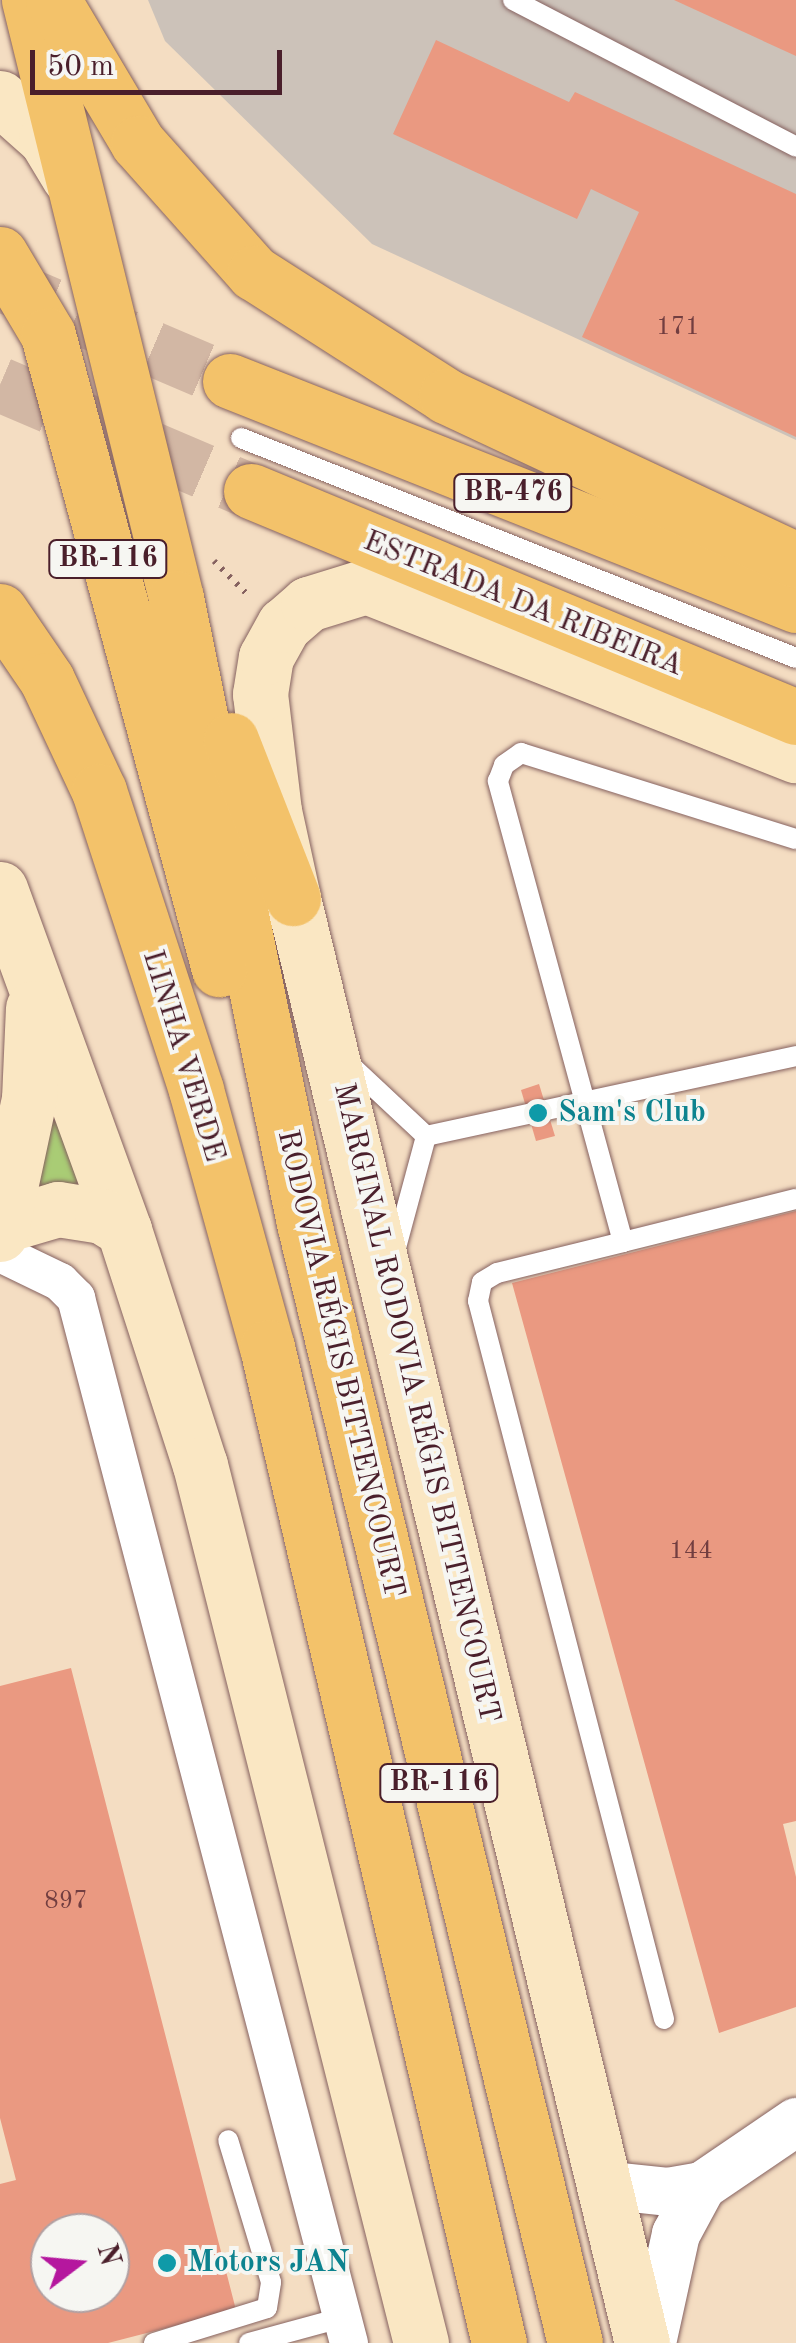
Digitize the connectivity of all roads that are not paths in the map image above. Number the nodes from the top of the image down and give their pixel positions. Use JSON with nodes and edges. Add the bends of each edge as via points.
{"nodes":[{"id":1,"x":29,"y":0,"type":"edge"},
{"id":2,"x":53,"y":0,"type":"edge"},
{"id":3,"x":513,"y":0,"type":"edge"},
{"id":4,"x":0,"y":98,"type":"edge"},
{"id":5,"x":796,"y":147,"type":"edge"},
{"id":6,"x":70,"y":177,"type":"junction"},
{"id":7,"x":0,"y":254,"type":"edge"},
{"id":8,"x":230,"y":381,"type":"tunnel mouth"},
{"id":9,"x":241,"y":438,"type":"dead end"},
{"id":10,"x":251,"y":491,"type":"tunnel mouth"},
{"id":11,"x":796,"y":560,"type":"edge"},
{"id":12,"x":176,"y":598,"type":"junction"},
{"id":13,"x":796,"y":605,"type":"edge"},
{"id":14,"x":0,"y":611,"type":"edge"},
{"id":15,"x":796,"y":658,"type":"edge"},
{"id":16,"x":796,"y":716,"type":"edge"},
{"id":17,"x":796,"y":755,"type":"edge"},
{"id":18,"x":796,"y":839,"type":"edge"},
{"id":19,"x":0,"y":889,"type":"edge"},
{"id":20,"x":293,"y":898,"type":"junction"},
{"id":21,"x":32,"y":970,"type":"junction"},
{"id":22,"x":332,"y":1048,"type":"junction"},
{"id":23,"x":796,"y":1056,"type":"edge"},
{"id":24,"x":15,"y":1094,"type":"edge"},
{"id":25,"x":588,"y":1104,"type":"junction"},
{"id":26,"x":426,"y":1136,"type":"junction"},
{"id":27,"x":796,"y":1199,"type":"edge"},
{"id":28,"x":304,"y":1223,"type":"junction"},
{"id":29,"x":124,"y":1230,"type":"junction"},
{"id":30,"x":1,"y":1237,"type":"edge"},
{"id":31,"x":623,"y":1242,"type":"junction"},
{"id":32,"x":387,"y":1281,"type":"junction"},
{"id":33,"x":664,"y":2019,"type":"dead end"},
{"id":34,"x":796,"y":2122,"type":"edge"},
{"id":35,"x":228,"y":2140,"type":"dead end"},
{"id":36,"x":603,"y":2185,"type":"junction"},
{"id":37,"x":702,"y":2186,"type":"junction"},
{"id":38,"x":345,"y":2330,"type":"edge"},
{"id":39,"x":154,"y":2343,"type":"edge"},
{"id":40,"x":250,"y":2343,"type":"edge"},
{"id":41,"x":421,"y":2343,"type":"edge"},
{"id":42,"x":499,"y":2343,"type":"edge"},
{"id":43,"x":574,"y":2343,"type":"edge"},
{"id":44,"x":642,"y":2343,"type":"edge"},
{"id":45,"x":652,"y":2343,"type":"edge"}],
"edges":[{"from":1,"to":6,"type":"main road","number":"BR-116"},
{"from":2,"to":11,"type":"main road","via":[[138,143],[254,273],[446,396]]},
{"from":3,"to":5,"type":"lane"},
{"from":4,"to":6,"type":"main road","via":[[46,138]]},
{"from":6,"to":12,"type":"main road","name":"RODOVIA RÉGIS BITTENCOURT","number":"BR-116"},
{"from":7,"to":28,"type":"main road","number":"BR-116","via":[[48,335],[244,1057]]},
{"from":8,"to":13,"type":"main road","number":"BR-476"},
{"from":9,"to":15,"type":"lane"},
{"from":10,"to":16,"type":"main road","name":"ESTRADA DA RIBEIRA"},
{"from":12,"to":20,"type":"main road"},
{"from":12,"to":28,"type":"main road","name":"RODOVIA RÉGIS BITTENCOURT","number":"BR-116"},
{"from":14,"to":42,"type":"main road","name":"LINHA VERDE","number":"BR-116","via":[[47,680],[100,791],[196,1090],[308,1524]]},
{"from":17,"to":20,"type":"main road","name":"MARGINAL RODOVIA RÉGIS BITTENCOURT","via":[[366,586],[308,604],[284,625],[266,658],[260,694]]},
{"from":18,"to":25,"type":"lane","via":[[521,753],[504,765],[498,781]]},
{"from":19,"to":21,"type":"main road"},
{"from":20,"to":22,"type":"main road","name":"MARGINAL RODOVIA RÉGIS BITTENCOURT"},
{"from":21,"to":24,"type":"main road"},
{"from":21,"to":29,"type":"main road"},
{"from":22,"to":26,"type":"lane"},
{"from":22,"to":32,"type":"main road","name":"MARGINAL RODOVIA RÉGIS BITTENCOURT"},
{"from":23,"to":25,"type":"lane"},
{"from":24,"to":30,"type":"main road"},
{"from":25,"to":26,"type":"lane"},
{"from":25,"to":31,"type":"lane"},
{"from":26,"to":32,"type":"lane"},
{"from":27,"to":31,"type":"lane"},
{"from":28,"to":43,"type":"main road","name":"RODOVIA RÉGIS BITTENCOURT","number":"BR-116"},
{"from":29,"to":30,"type":"main road","via":[[102,1216],[58,1209]]},
{"from":29,"to":41,"type":"main road","via":[[204,1481]]},
{"from":30,"to":38,"type":"street","via":[[76,1298]]},
{"from":31,"to":33,"type":"lane","via":[[497,1273],[482,1282],[478,1301]]},
{"from":32,"to":36,"type":"main road","name":"MARGINAL RODOVIA RÉGIS BITTENCOURT"},
{"from":34,"to":37,"type":"street"},
{"from":35,"to":39,"type":"lane","via":[[272,2282],[267,2308]]},
{"from":36,"to":37,"type":"street","via":[[668,2192]]},
{"from":36,"to":44,"type":"main road","name":"MARGINAL RODOVIA RÉGIS BITTENCOURT"},
{"from":37,"to":45,"type":"street","via":[[676,2234]]},
{"from":38,"to":40,"type":"lane"}]}
